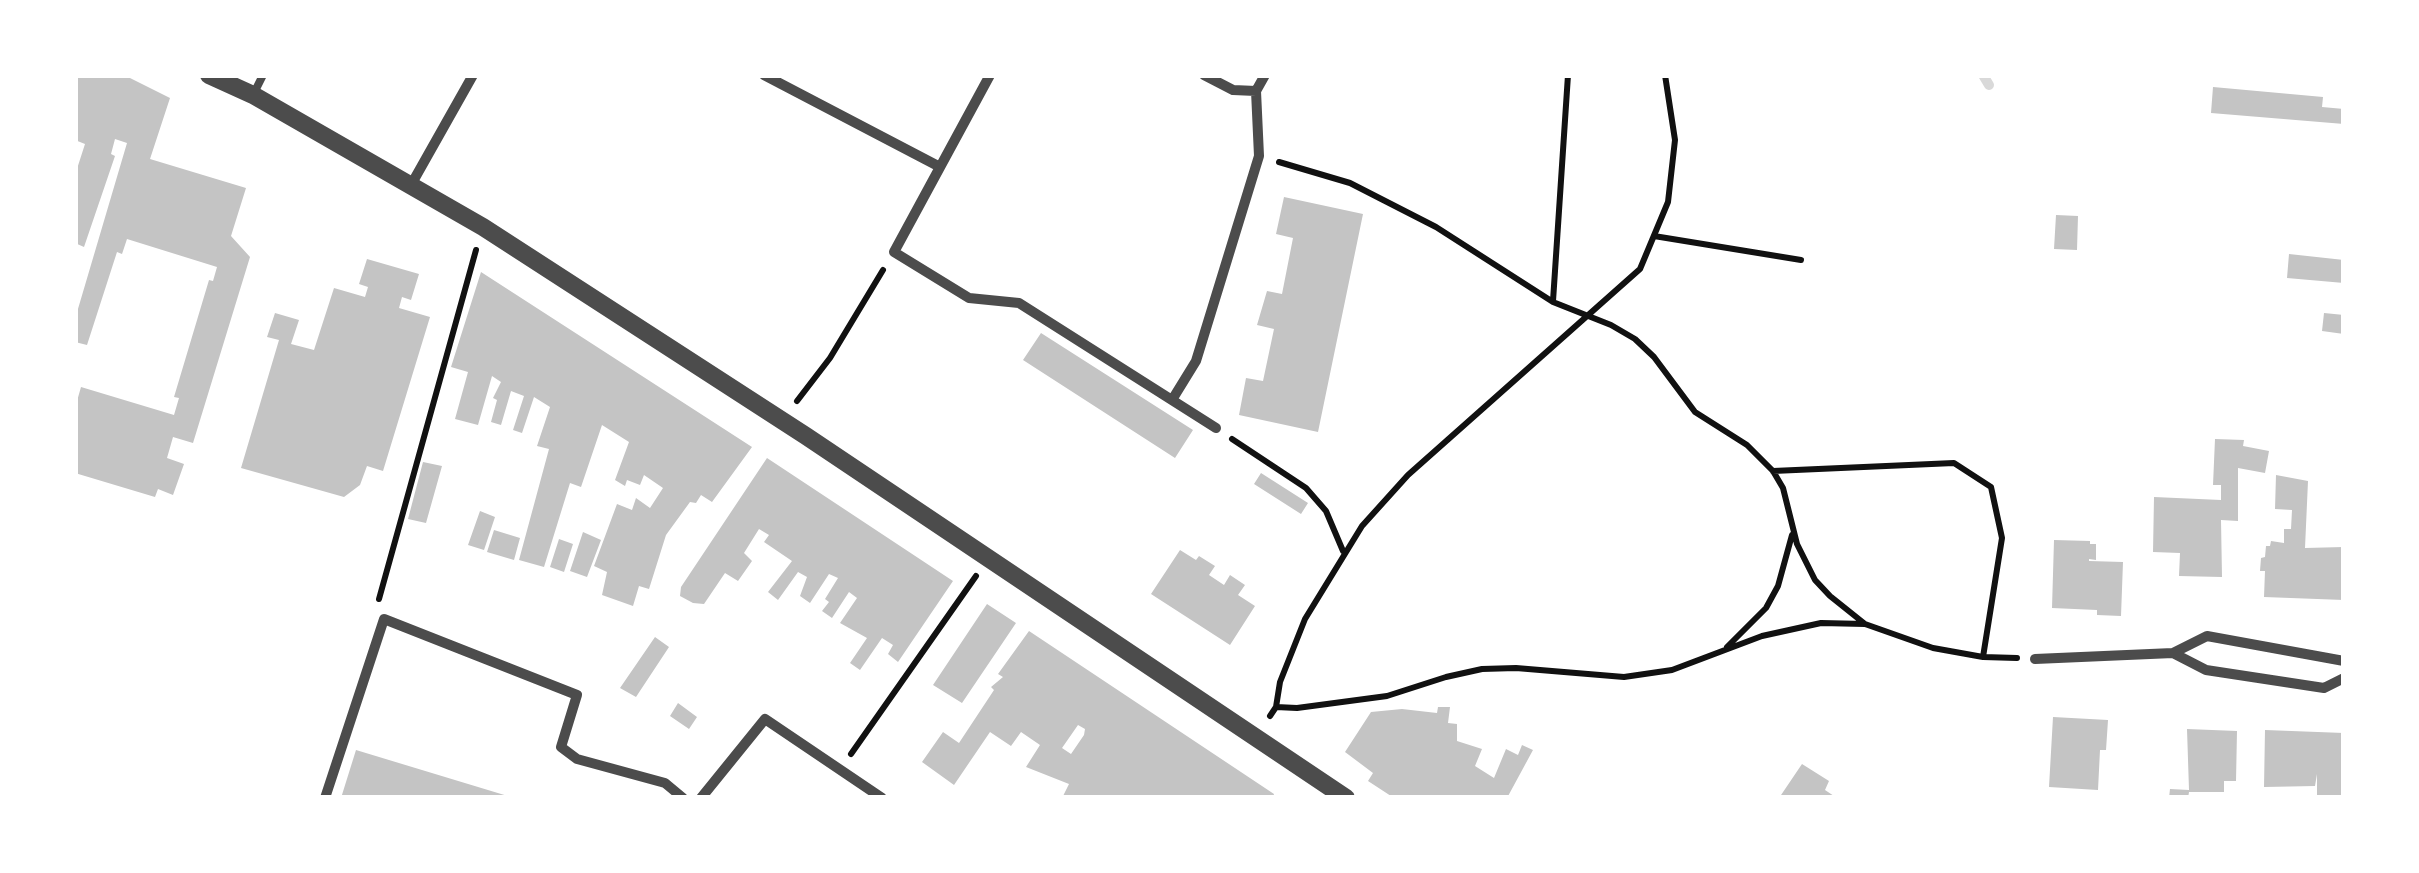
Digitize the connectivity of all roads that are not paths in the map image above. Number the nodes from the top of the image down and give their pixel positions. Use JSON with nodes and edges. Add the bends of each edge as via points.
{"nodes":[{"id":1,"x":209,"y":75,"type":"edge"},
{"id":2,"x":263,"y":75,"type":"edge"},
{"id":3,"x":472,"y":75,"type":"edge"},
{"id":4,"x":764,"y":75,"type":"edge"},
{"id":5,"x":990,"y":75,"type":"edge"},
{"id":6,"x":1204,"y":75,"type":"edge"},
{"id":7,"x":1265,"y":75,"type":"edge"},
{"id":8,"x":1256,"y":90,"type":"junction"},
{"id":9,"x":253,"y":96,"type":"junction"},
{"id":10,"x":940,"y":167,"type":"junction"},
{"id":11,"x":411,"y":186,"type":"junction"},
{"id":12,"x":1172,"y":400,"type":"junction"},
{"id":13,"x":1216,"y":428,"type":"road end"},
{"id":14,"x":2173,"y":653,"type":"junction"},
{"id":15,"x":2035,"y":660,"type":"road end"},
{"id":16,"x":2344,"y":661,"type":"edge"},
{"id":17,"x":2344,"y":678,"type":"edge"},
{"id":18,"x":1333,"y":795,"type":"edge"},
{"id":19,"x":325,"y":798,"type":"edge"},
{"id":20,"x":683,"y":798,"type":"edge"},
{"id":21,"x":701,"y":798,"type":"edge"},
{"id":22,"x":882,"y":798,"type":"edge"}],
"edges":[{"from":1,"to":9,"type":"street"},
{"from":2,"to":9,"type":"lane"},
{"from":3,"to":11,"type":"street"},
{"from":4,"to":10,"type":"street"},
{"from":5,"to":10,"type":"street"},
{"from":6,"to":8,"type":"street","via":[[1233,90]]},
{"from":7,"to":8,"type":"street"},
{"from":8,"to":12,"type":"street","via":[[1259,156],[1196,361]]},
{"from":9,"to":11,"type":"street"},
{"from":10,"to":12,"type":"street","via":[[894,252],[970,298],[1019,303]]},
{"from":11,"to":18,"type":"street","via":[[783,421]]},
{"from":12,"to":13,"type":"street"},
{"from":14,"to":15,"type":"street"},
{"from":14,"to":16,"type":"street","via":[[2207,636]]},
{"from":14,"to":17,"type":"street","via":[[2206,670],[2324,688]]},
{"from":19,"to":20,"type":"street","via":[[384,620],[577,695],[560,748],[577,759],[665,783]]},
{"from":21,"to":22,"type":"street","via":[[765,718]]}]}
